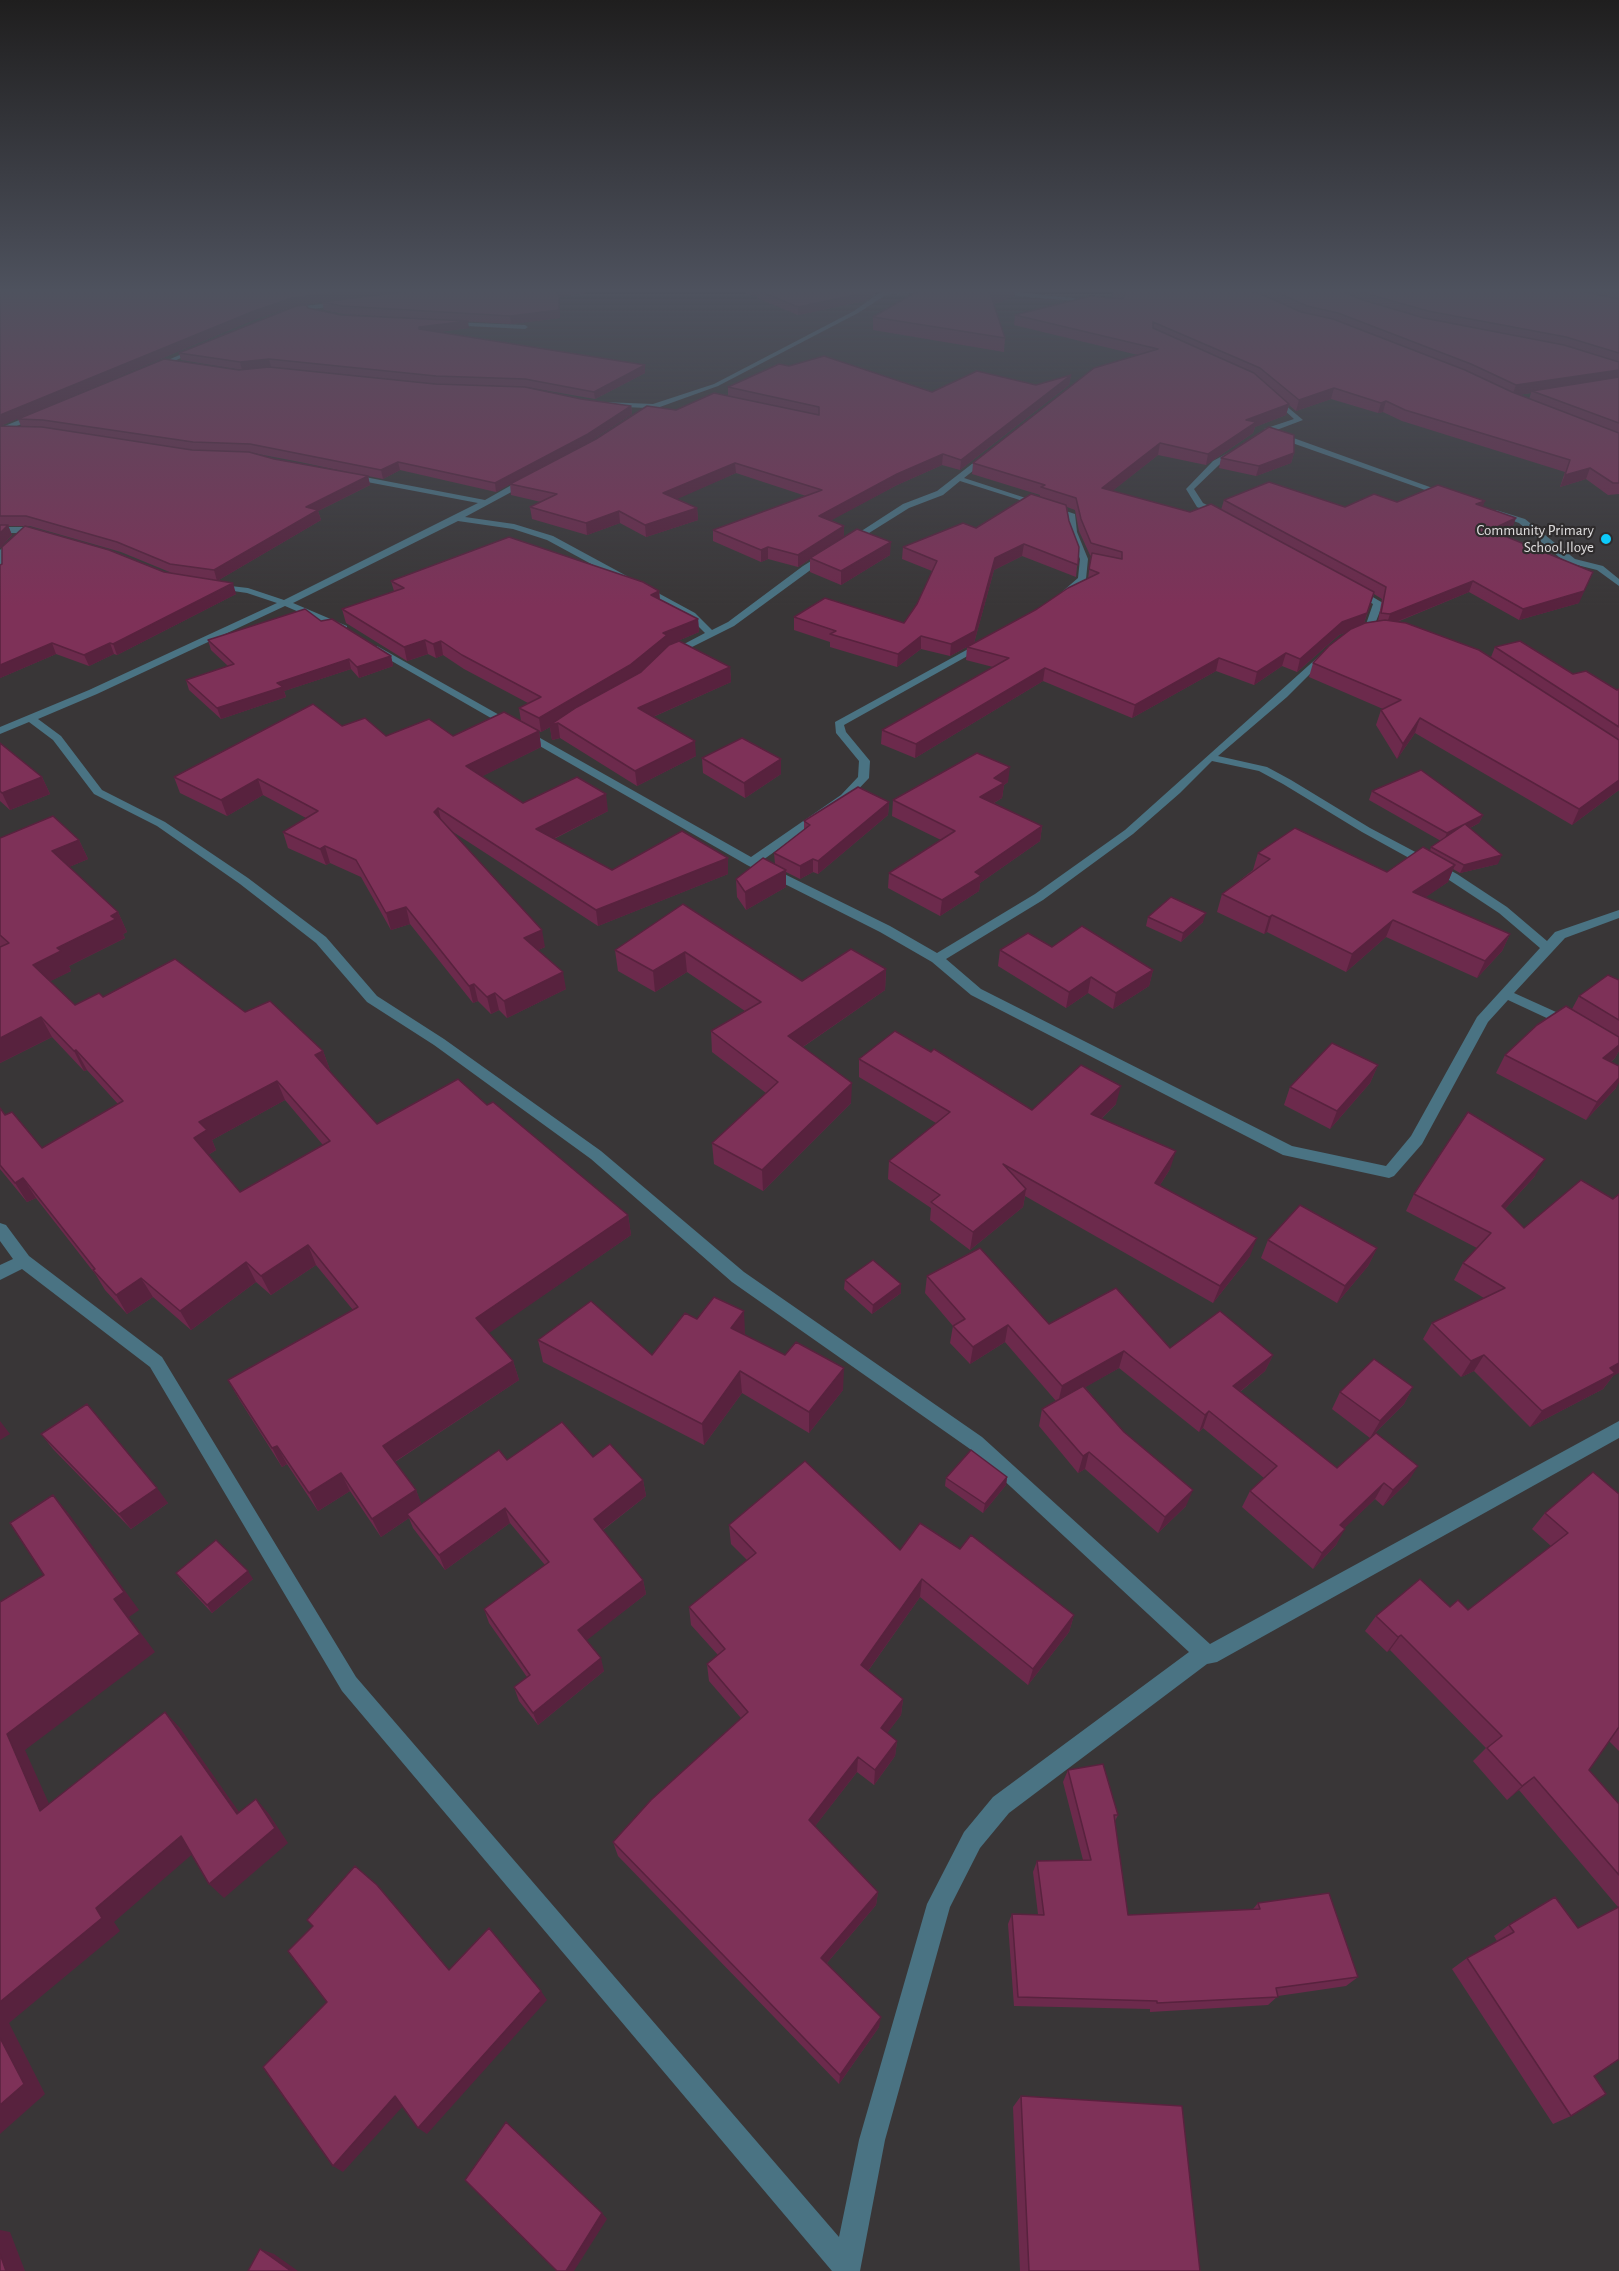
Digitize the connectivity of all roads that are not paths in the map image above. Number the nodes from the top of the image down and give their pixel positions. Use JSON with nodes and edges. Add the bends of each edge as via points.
{"nodes":[{"id":1,"x":693,"y":394,"type":"joint"},
{"id":2,"x":1270,"y":394,"type":"edge"},
{"id":3,"x":704,"y":396,"type":"edge"},
{"id":4,"x":594,"y":404,"type":"edge"},
{"id":5,"x":654,"y":406,"type":"junction"},
{"id":6,"x":42,"y":414,"type":"edge"},
{"id":7,"x":631,"y":422,"type":"edge"},
{"id":8,"x":0,"y":431,"type":"edge"},
{"id":9,"x":21,"y":431,"type":"edge"},
{"id":10,"x":1244,"y":446,"type":"edge"},
{"id":11,"x":995,"y":450,"type":"edge"},
{"id":12,"x":335,"y":474,"type":"edge"},
{"id":13,"x":533,"y":477,"type":"edge"},
{"id":14,"x":960,"y":479,"type":"junction"},
{"id":15,"x":1456,"y":498,"type":"edge"},
{"id":16,"x":485,"y":502,"type":"junction"},
{"id":17,"x":1489,"y":510,"type":"edge"},
{"id":18,"x":457,"y":518,"type":"junction"},
{"id":19,"x":1231,"y":521,"type":"edge"},
{"id":20,"x":0,"y":530,"type":"edge"},
{"id":21,"x":26,"y":530,"type":"junction"},
{"id":22,"x":46,"y":537,"type":"edge"},
{"id":23,"x":0,"y":574,"type":"edge"},
{"id":24,"x":1619,"y":583,"type":"edge"},
{"id":25,"x":210,"y":585,"type":"edge"},
{"id":26,"x":1350,"y":588,"type":"edge"},
{"id":27,"x":1055,"y":602,"type":"edge"},
{"id":28,"x":285,"y":603,"type":"junction"},
{"id":29,"x":692,"y":615,"type":"junction"},
{"id":30,"x":731,"y":624,"type":"junction"},
{"id":31,"x":1369,"y":631,"type":"edge"},
{"id":32,"x":712,"y":635,"type":"junction"},
{"id":33,"x":993,"y":639,"type":"edge"},
{"id":34,"x":1335,"y":645,"type":"edge"},
{"id":35,"x":659,"y":663,"type":"edge"},
{"id":36,"x":30,"y":718,"type":"junction"},
{"id":37,"x":0,"y":731,"type":"edge"},
{"id":38,"x":1210,"y":757,"type":"junction"},
{"id":39,"x":751,"y":862,"type":"junction"},
{"id":40,"x":1619,"y":914,"type":"edge"},
{"id":41,"x":1548,"y":948,"type":"junction"},
{"id":42,"x":937,"y":959,"type":"junction"},
{"id":43,"x":1505,"y":994,"type":"junction"},
{"id":44,"x":1581,"y":1030,"type":"edge"},
{"id":45,"x":0,"y":1229,"type":"edge"},
{"id":46,"x":22,"y":1261,"type":"junction"},
{"id":47,"x":0,"y":1273,"type":"edge"},
{"id":48,"x":1619,"y":1429,"type":"edge"},
{"id":49,"x":1205,"y":1653,"type":"junction"},
{"id":50,"x":846,"y":2269,"type":"edge"}],
"edges":[{"from":1,"to":3,"type":"street"},
{"from":1,"to":5,"type":"street"},
{"from":2,"to":15,"type":"street","via":[[1299,420],[1264,434]]},
{"from":4,"to":5,"type":"street"},
{"from":5,"to":7,"type":"street"},
{"from":6,"to":8,"type":"street"},
{"from":8,"to":9,"type":"street"},
{"from":10,"to":19,"type":"street","via":[[1216,463],[1190,489],[1200,505]]},
{"from":11,"to":14,"type":"street"},
{"from":12,"to":16,"type":"street"},
{"from":13,"to":16,"type":"street"},
{"from":14,"to":27,"type":"street","via":[[1071,514],[1073,531],[1090,561],[1082,579]]},
{"from":14,"to":30,"type":"street","via":[[940,493],[891,514],[806,568]]},
{"from":16,"to":18,"type":"street"},
{"from":17,"to":24,"type":"street","via":[[1522,521],[1562,555],[1599,568]]},
{"from":18,"to":28,"type":"street"},
{"from":18,"to":29,"type":"street","via":[[514,527],[550,538]]},
{"from":20,"to":21,"type":"street"},
{"from":21,"to":22,"type":"street"},
{"from":21,"to":23,"type":"street","via":[[0,555]]},
{"from":25,"to":28,"type":"street","via":[[248,591]]},
{"from":26,"to":31,"type":"street","via":[[1378,603]]},
{"from":28,"to":36,"type":"street"},
{"from":28,"to":39,"type":"street","via":[[339,625],[545,738]]},
{"from":29,"to":30,"type":"street"},
{"from":29,"to":32,"type":"street"},
{"from":30,"to":32,"type":"street"},
{"from":32,"to":35,"type":"street"},
{"from":33,"to":39,"type":"street","via":[[839,724],[865,761],[863,778],[845,797]]},
{"from":34,"to":38,"type":"street"},
{"from":36,"to":37,"type":"street"},
{"from":36,"to":49,"type":"street","via":[[57,738],[98,792],[161,824],[244,880],[321,940],[372,999],[587,1148],[738,1276],[976,1443]]},
{"from":38,"to":41,"type":"street","via":[[1263,769],[1287,782],[1453,877],[1503,910]]},
{"from":38,"to":42,"type":"street","via":[[1129,832],[1039,897]]},
{"from":39,"to":42,"type":"street","via":[[885,928]]},
{"from":40,"to":41,"type":"street","via":[[1560,934]]},
{"from":41,"to":43,"type":"street"},
{"from":42,"to":43,"type":"street","via":[[976,992],[1288,1151],[1389,1172],[1417,1140],[1482,1020]]},
{"from":43,"to":44,"type":"street"},
{"from":45,"to":46,"type":"street"},
{"from":46,"to":47,"type":"street"},
{"from":46,"to":50,"type":"street","via":[[156,1362],[349,1684]]},
{"from":48,"to":49,"type":"street","via":[[1210,1655]]},
{"from":49,"to":50,"type":"street","via":[[1001,1805],[972,1840],[939,1904],[920,1965],[872,2140]]}]}
